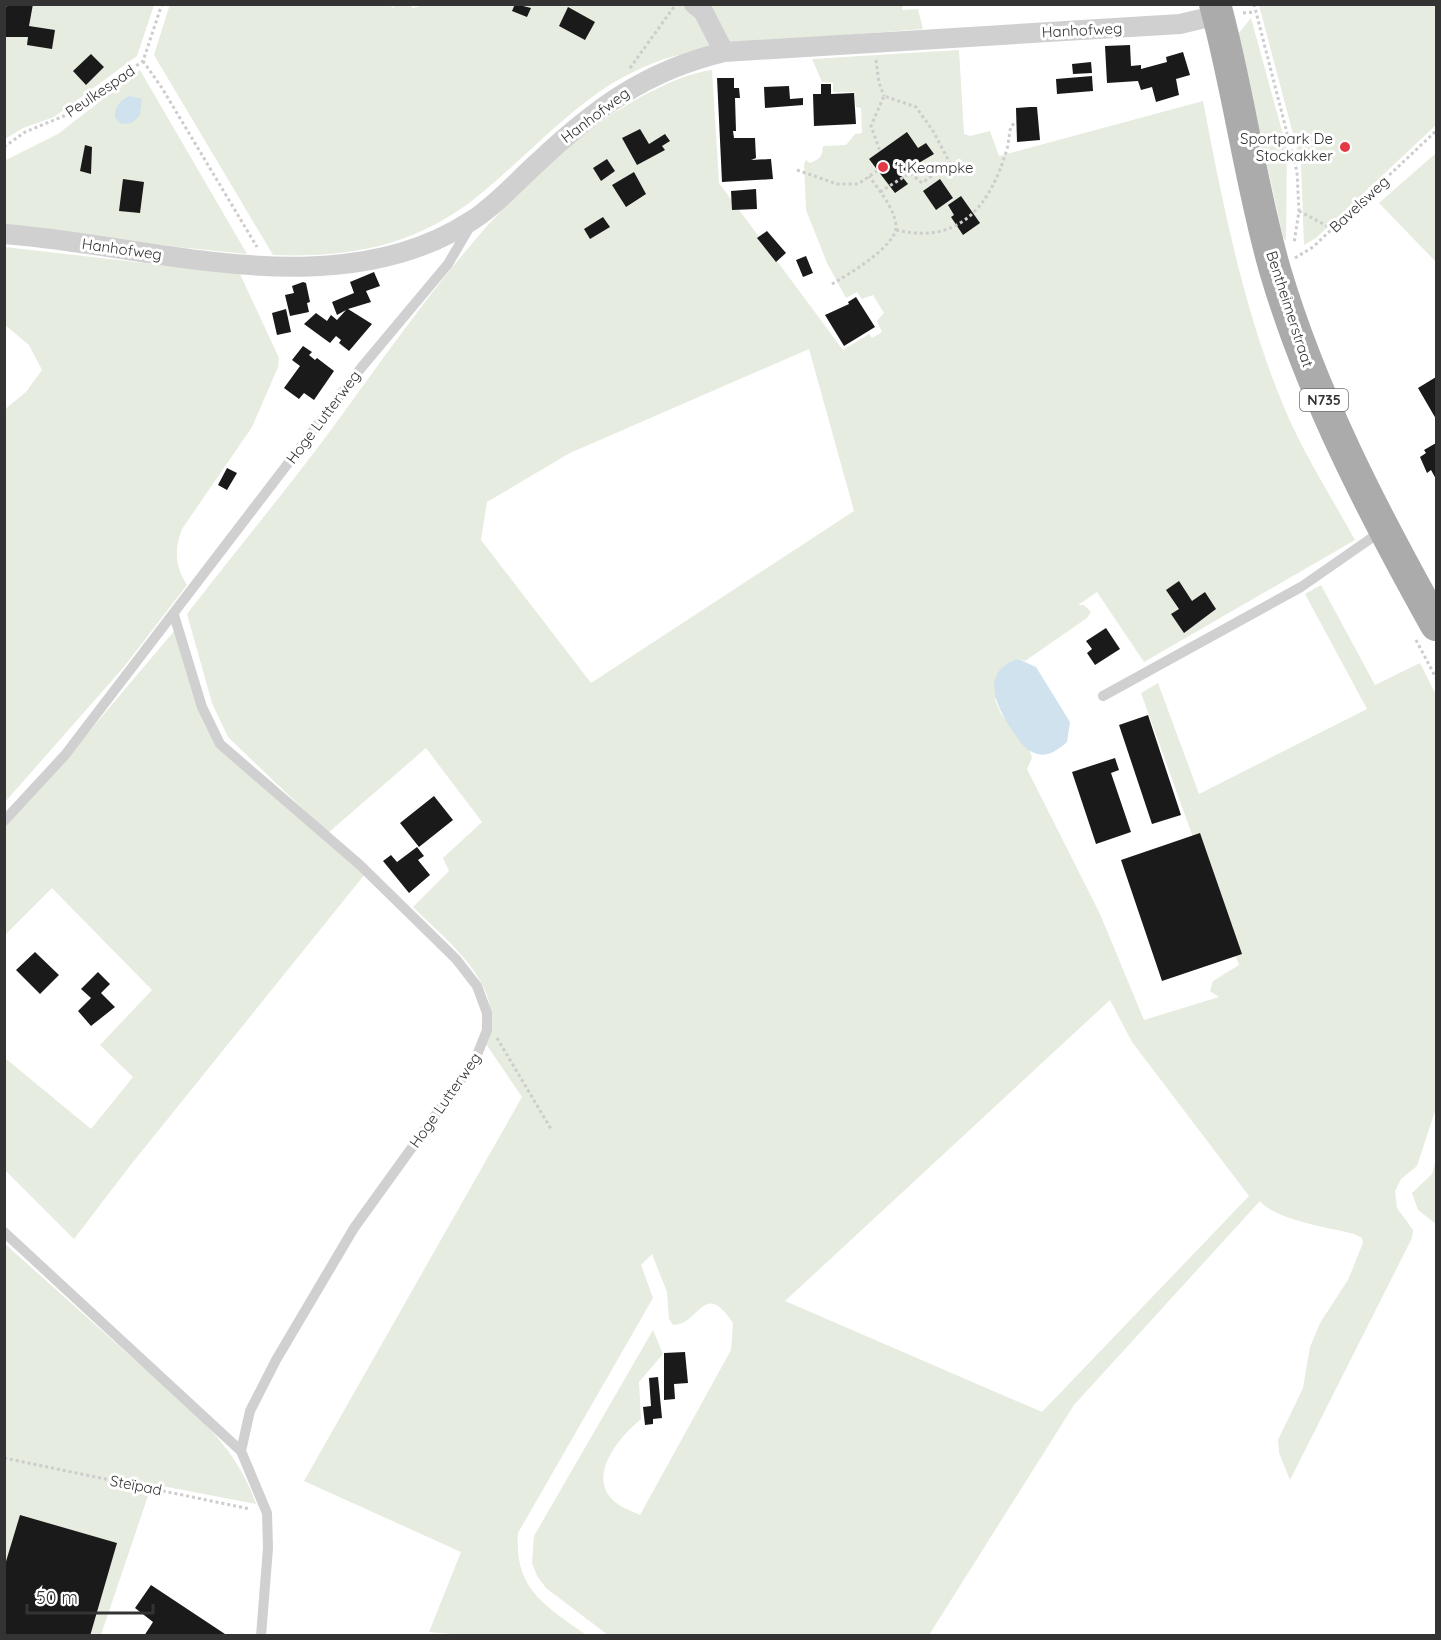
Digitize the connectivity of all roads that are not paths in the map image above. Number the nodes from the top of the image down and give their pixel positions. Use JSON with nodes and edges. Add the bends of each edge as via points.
{"nodes":[{"id":1,"x":694,"y":4,"type":"edge"},
{"id":2,"x":1217,"y":10,"type":"edge"},
{"id":3,"x":724,"y":52,"type":"junction"},
{"id":4,"x":473,"y":220,"type":"junction"},
{"id":5,"x":4,"y":234,"type":"edge"},
{"id":6,"x":1383,"y":530,"type":"junction"},
{"id":7,"x":174,"y":615,"type":"junction"},
{"id":8,"x":1437,"y":625,"type":"edge"},
{"id":9,"x":1103,"y":696,"type":"dead end"},
{"id":10,"x":4,"y":821,"type":"edge"},
{"id":11,"x":4,"y":1232,"type":"edge"},
{"id":12,"x":242,"y":1451,"type":"junction"},
{"id":13,"x":261,"y":1635,"type":"edge"}],
"edges":[{"from":1,"to":3,"type":"street","via":[[703,11]]},
{"from":2,"to":3,"type":"street","name":"Hanhofweg","via":[[1180,24]]},
{"from":2,"to":6,"type":"main road","name":"Bentheimerstraat","number":"N735","via":[[1275,270],[1308,365]]},
{"from":3,"to":4,"type":"street","name":"Hanhofweg","via":[[669,69],[613,98],[578,124]]},
{"from":4,"to":5,"type":"street","name":"Hanhofweg","via":[[428,244],[358,262],[319,267],[268,266]]},
{"from":4,"to":7,"type":"lane","name":"Hoge Lutterweg","via":[[448,264],[361,368]]},
{"from":6,"to":8,"type":"main road","name":"Bentheimerstraat","number":"N735"},
{"from":6,"to":9,"type":"lane","via":[[1300,587]]},
{"from":7,"to":10,"type":"lane","name":"Hoge Lutterweg","via":[[65,754]]},
{"from":7,"to":12,"type":"lane","name":"Hoge Lutterweg","via":[[202,707],[220,744],[360,865],[456,958],[484,1000],[487,1021],[476,1060],[354,1228],[276,1360],[250,1411]]},
{"from":11,"to":12,"type":"lane"},
{"from":12,"to":13,"type":"lane","via":[[267,1513]]}]}
